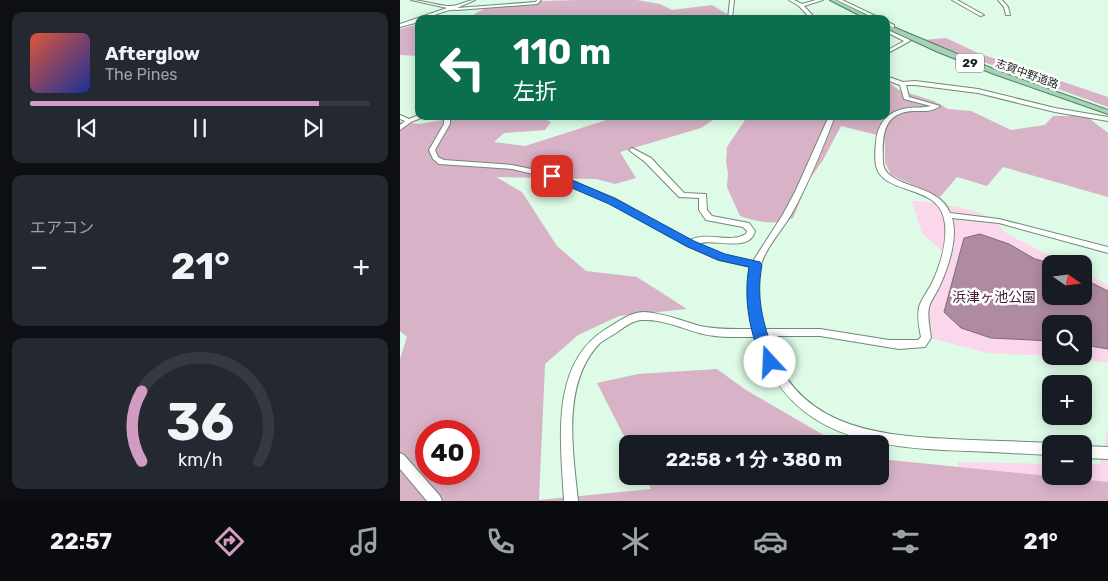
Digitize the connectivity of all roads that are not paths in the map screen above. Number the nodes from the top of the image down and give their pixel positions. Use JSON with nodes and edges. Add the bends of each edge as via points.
{"nodes":[{"id":1,"x":413,"y":0,"type":"edge"},
{"id":2,"x":469,"y":0,"type":"edge"},
{"id":3,"x":539,"y":0,"type":"edge"},
{"id":4,"x":732,"y":0,"type":"edge"},
{"id":5,"x":791,"y":0,"type":"edge"},
{"id":6,"x":821,"y":0,"type":"edge"},
{"id":7,"x":832,"y":0,"type":"edge"},
{"id":8,"x":839,"y":0,"type":"edge"},
{"id":9,"x":954,"y":0,"type":"edge"},
{"id":10,"x":1000,"y":0,"type":"edge"},
{"id":11,"x":801,"y":5,"type":"junction"},
{"id":12,"x":452,"y":8,"type":"junction"},
{"id":13,"x":1008,"y":14,"type":"dead end"},
{"id":14,"x":432,"y":15,"type":"edge"},
{"id":15,"x":731,"y":15,"type":"edge"},
{"id":16,"x":810,"y":15,"type":"edge"},
{"id":17,"x":864,"y":15,"type":"edge"},
{"id":18,"x":871,"y":15,"type":"edge"},
{"id":19,"x":982,"y":15,"type":"dead end"},
{"id":20,"x":400,"y":19,"type":"edge"},
{"id":21,"x":415,"y":21,"type":"edge"},
{"id":22,"x":412,"y":22,"type":"junction"},
{"id":23,"x":400,"y":26,"type":"edge"},
{"id":24,"x":890,"y":26,"type":"edge"},
{"id":25,"x":890,"y":32,"type":"edge"},
{"id":26,"x":890,"y":51,"type":"edge"},
{"id":27,"x":890,"y":79,"type":"edge"},
{"id":28,"x":903,"y":84,"type":"junction"},
{"id":29,"x":1108,"y":112,"type":"edge"},
{"id":30,"x":400,"y":117,"type":"edge"},
{"id":31,"x":890,"y":118,"type":"edge"},
{"id":32,"x":415,"y":119,"type":"edge"},
{"id":33,"x":1108,"y":119,"type":"edge"},
{"id":34,"x":447,"y":120,"type":"edge"},
{"id":35,"x":830,"y":120,"type":"edge"},
{"id":36,"x":888,"y":120,"type":"edge"},
{"id":37,"x":409,"y":121,"type":"junction"},
{"id":38,"x":400,"y":128,"type":"edge"},
{"id":39,"x":632,"y":150,"type":"dead end"},
{"id":40,"x":947,"y":215,"type":"junction"},
{"id":41,"x":690,"y":244,"type":"junction"},
{"id":42,"x":1108,"y":250,"type":"edge"},
{"id":43,"x":756,"y":265,"type":"junction"},
{"id":44,"x":759,"y":332,"type":"junction"},
{"id":45,"x":1042,"y":449,"type":"edge"},
{"id":46,"x":1092,"y":453,"type":"edge"},
{"id":47,"x":1108,"y":454,"type":"edge"},
{"id":48,"x":400,"y":459,"type":"edge"},
{"id":49,"x":435,"y":501,"type":"edge"},
{"id":50,"x":571,"y":501,"type":"edge"}],
"edges":[{"from":1,"to":12,"type":"street"},
{"from":2,"to":12,"type":"street"},
{"from":3,"to":12,"type":"street","via":[[537,3]]},
{"from":4,"to":15,"type":"street"},
{"from":5,"to":11,"type":"street"},
{"from":6,"to":11,"type":"street"},
{"from":7,"to":17,"type":"main road"},
{"from":8,"to":18,"type":"street"},
{"from":9,"to":19,"type":"street"},
{"from":10,"to":13,"type":"street"},
{"from":11,"to":16,"type":"street"},
{"from":12,"to":14,"type":"street"},
{"from":20,"to":22,"type":"street"},
{"from":21,"to":22,"type":"street"},
{"from":22,"to":23,"type":"street"},
{"from":24,"to":29,"type":"main road","name":"志賀中野道路","number":"29","via":[[947,54]]},
{"from":25,"to":26,"type":"street","via":[[908,41]]},
{"from":27,"to":28,"type":"street"},
{"from":28,"to":31,"type":"street","via":[[906,98],[938,106],[900,110]]},
{"from":28,"to":33,"type":"street","via":[[978,92]]},
{"from":30,"to":37,"type":"street"},
{"from":32,"to":37,"type":"street"},
{"from":34,"to":41,"type":"street","via":[[432,150],[435,158],[442,162],[512,167],[552,176],[613,201]]},
{"from":35,"to":43,"type":"street","via":[[813,165]]},
{"from":36,"to":40,"type":"street","via":[[881,131],[880,166],[898,183],[934,196]]},
{"from":37,"to":38,"type":"street"},
{"from":39,"to":41,"type":"street","via":[[648,160],[682,194],[702,196],[703,210],[709,218],[746,225],[750,231],[750,235],[739,241],[702,237]]},
{"from":40,"to":42,"type":"street","via":[[1013,224]]},
{"from":40,"to":44,"type":"street","via":[[946,257],[924,308],[926,338],[921,344],[898,346],[811,331]]},
{"from":41,"to":43,"type":"street","via":[[722,258]]},
{"from":43,"to":44,"type":"street","via":[[752,297]]},
{"from":44,"to":45,"type":"street","via":[[770,362],[785,387],[821,418],[844,429],[899,442]]},
{"from":44,"to":50,"type":"street","via":[[714,332],[643,316],[596,341],[584,355],[568,400]]},
{"from":46,"to":47,"type":"street"},
{"from":48,"to":49,"type":"street"}]}
